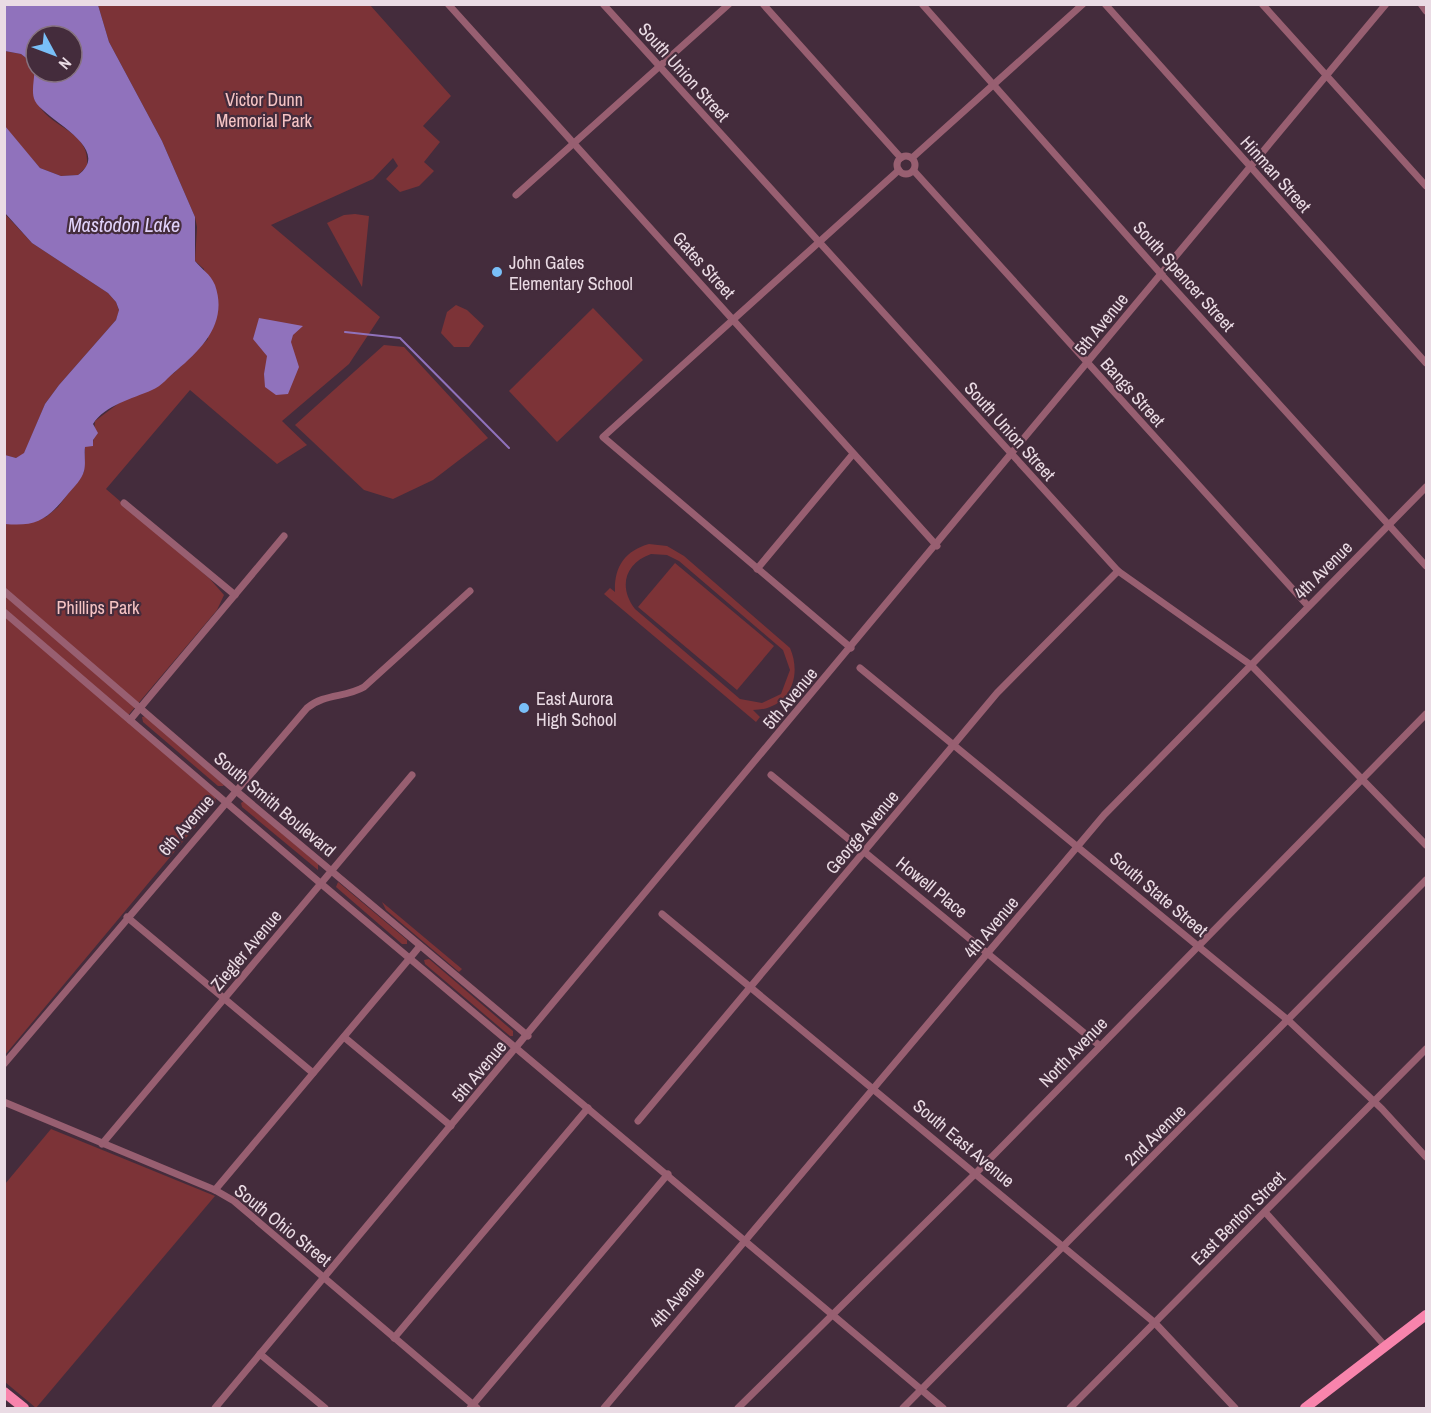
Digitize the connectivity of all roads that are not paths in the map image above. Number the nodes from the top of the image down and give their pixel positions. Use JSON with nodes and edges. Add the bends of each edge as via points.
{"nodes":[{"id":1,"x":448,"y":4,"type":"edge"},
{"id":2,"x":603,"y":4,"type":"edge"},
{"id":3,"x":729,"y":4,"type":"edge"},
{"id":4,"x":763,"y":4,"type":"edge"},
{"id":5,"x":922,"y":4,"type":"edge"},
{"id":6,"x":1083,"y":4,"type":"edge"},
{"id":7,"x":1105,"y":4,"type":"edge"},
{"id":8,"x":1262,"y":4,"type":"edge"},
{"id":9,"x":1386,"y":4,"type":"edge"},
{"id":10,"x":1421,"y":4,"type":"edge"},
{"id":11,"x":1426,"y":11,"type":"edge"},
{"id":12,"x":659,"y":68,"type":"junction"},
{"id":13,"x":1325,"y":75,"type":"junction"},
{"id":14,"x":994,"y":85,"type":"junction"},
{"id":15,"x":574,"y":144,"type":"junction"},
{"id":16,"x":901,"y":158,"type":"junction"},
{"id":17,"x":912,"y":158,"type":"junction"},
{"id":18,"x":1249,"y":166,"type":"junction"},
{"id":19,"x":899,"y":170,"type":"junction"},
{"id":20,"x":914,"y":171,"type":"junction"},
{"id":21,"x":1426,"y":186,"type":"edge"},
{"id":22,"x":516,"y":195,"type":"dead end"},
{"id":23,"x":818,"y":243,"type":"junction"},
{"id":24,"x":1161,"y":274,"type":"junction"},
{"id":25,"x":733,"y":319,"type":"junction"},
{"id":26,"x":1426,"y":363,"type":"edge"},
{"id":27,"x":1087,"y":365,"type":"junction"},
{"id":28,"x":853,"y":454,"type":"junction"},
{"id":29,"x":1012,"y":455,"type":"junction"},
{"id":30,"x":1426,"y":487,"type":"edge"},
{"id":31,"x":124,"y":502,"type":"dead end"},
{"id":32,"x":1389,"y":525,"type":"junction"},
{"id":33,"x":285,"y":536,"type":"dead end"},
{"id":34,"x":937,"y":546,"type":"junction"},
{"id":35,"x":1426,"y":566,"type":"edge"},
{"id":36,"x":757,"y":569,"type":"junction"},
{"id":37,"x":1118,"y":571,"type":"junction"},
{"id":38,"x":4,"y":591,"type":"edge"},
{"id":39,"x":470,"y":591,"type":"dead end"},
{"id":40,"x":235,"y":595,"type":"junction"},
{"id":41,"x":1308,"y":606,"type":"junction"},
{"id":42,"x":4,"y":612,"type":"edge"},
{"id":43,"x":851,"y":648,"type":"junction"},
{"id":44,"x":1251,"y":665,"type":"junction"},
{"id":45,"x":860,"y":668,"type":"dead end"},
{"id":46,"x":141,"y":708,"type":"junction"},
{"id":47,"x":1426,"y":714,"type":"edge"},
{"id":48,"x":130,"y":720,"type":"junction"},
{"id":49,"x":955,"y":744,"type":"junction"},
{"id":50,"x":771,"y":775,"type":"dead end"},
{"id":51,"x":412,"y":776,"type":"dead end"},
{"id":52,"x":1362,"y":780,"type":"junction"},
{"id":53,"x":235,"y":790,"type":"junction"},
{"id":54,"x":225,"y":802,"type":"junction"},
{"id":55,"x":1426,"y":845,"type":"edge"},
{"id":56,"x":1078,"y":847,"type":"junction"},
{"id":57,"x":865,"y":851,"type":"junction"},
{"id":58,"x":332,"y":872,"type":"junction"},
{"id":59,"x":1426,"y":880,"type":"edge"},
{"id":60,"x":321,"y":884,"type":"junction"},
{"id":61,"x":662,"y":914,"type":"dead end"},
{"id":62,"x":127,"y":917,"type":"junction"},
{"id":63,"x":420,"y":945,"type":"junction"},
{"id":64,"x":1198,"y":946,"type":"junction"},
{"id":65,"x":989,"y":953,"type":"junction"},
{"id":66,"x":410,"y":958,"type":"junction"},
{"id":67,"x":751,"y":987,"type":"junction"},
{"id":68,"x":225,"y":999,"type":"junction"},
{"id":69,"x":1289,"y":1021,"type":"junction"},
{"id":70,"x":528,"y":1036,"type":"junction"},
{"id":71,"x":344,"y":1037,"type":"junction"},
{"id":72,"x":1100,"y":1046,"type":"junction"},
{"id":73,"x":517,"y":1049,"type":"junction"},
{"id":74,"x":1426,"y":1049,"type":"edge"},
{"id":75,"x":4,"y":1064,"type":"edge"},
{"id":76,"x":313,"y":1073,"type":"junction"},
{"id":77,"x":874,"y":1088,"type":"junction"},
{"id":78,"x":4,"y":1102,"type":"edge"},
{"id":79,"x":1374,"y":1102,"type":"junction"},
{"id":80,"x":588,"y":1108,"type":"junction"},
{"id":81,"x":638,"y":1121,"type":"dead end"},
{"id":82,"x":451,"y":1126,"type":"junction"},
{"id":83,"x":102,"y":1144,"type":"junction"},
{"id":84,"x":1426,"y":1157,"type":"edge"},
{"id":85,"x":976,"y":1173,"type":"junction"},
{"id":86,"x":668,"y":1174,"type":"junction"},
{"id":87,"x":215,"y":1190,"type":"junction"},
{"id":88,"x":1265,"y":1212,"type":"junction"},
{"id":89,"x":746,"y":1239,"type":"junction"},
{"id":90,"x":1065,"y":1247,"type":"junction"},
{"id":91,"x":325,"y":1278,"type":"junction"},
{"id":92,"x":831,"y":1315,"type":"junction"},
{"id":93,"x":1426,"y":1315,"type":"edge"},
{"id":94,"x":1155,"y":1323,"type":"junction"},
{"id":95,"x":394,"y":1338,"type":"junction"},
{"id":96,"x":1386,"y":1347,"type":"junction"},
{"id":97,"x":260,"y":1354,"type":"junction"},
{"id":98,"x":921,"y":1390,"type":"junction"},
{"id":99,"x":4,"y":1392,"type":"edge"},
{"id":100,"x":474,"y":1407,"type":"edge"},
{"id":101,"x":24,"y":1408,"type":"edge"},
{"id":102,"x":215,"y":1408,"type":"edge"},
{"id":103,"x":325,"y":1408,"type":"edge"},
{"id":104,"x":604,"y":1408,"type":"edge"},
{"id":105,"x":738,"y":1408,"type":"edge"},
{"id":106,"x":903,"y":1408,"type":"edge"},
{"id":107,"x":943,"y":1408,"type":"edge"},
{"id":108,"x":1070,"y":1408,"type":"edge"},
{"id":109,"x":1235,"y":1408,"type":"edge"},
{"id":110,"x":1305,"y":1408,"type":"edge"}],
"edges":[{"from":1,"to":15,"type":"street","name":"Gates Street"},
{"from":2,"to":12,"type":"street","name":"South Union Street"},
{"from":3,"to":12,"type":"street"},
{"from":4,"to":16,"type":"street"},
{"from":5,"to":14,"type":"street","name":"South Spencer Street"},
{"from":6,"to":14,"type":"street"},
{"from":7,"to":18,"type":"street","name":"Hinman Street"},
{"from":8,"to":13,"type":"street"},
{"from":9,"to":13,"type":"street","name":"5th Avenue"},
{"from":10,"to":11,"type":"street"},
{"from":12,"to":15,"type":"street"},
{"from":12,"to":23,"type":"street","name":"South Union Street"},
{"from":13,"to":18,"type":"street","name":"5th Avenue"},
{"from":13,"to":21,"type":"street"},
{"from":14,"to":17,"type":"street"},
{"from":14,"to":24,"type":"street","name":"South Spencer Street"},
{"from":15,"to":22,"type":"street"},
{"from":15,"to":25,"type":"street","name":"Gates Street"},
{"from":16,"to":17,"type":"street"},
{"from":16,"to":19,"type":"street"},
{"from":17,"to":20,"type":"street"},
{"from":18,"to":24,"type":"street","name":"5th Avenue"},
{"from":18,"to":26,"type":"street","name":"Hinman Street"},
{"from":19,"to":20,"type":"street","via":[[907,174]]},
{"from":19,"to":23,"type":"street"},
{"from":20,"to":27,"type":"street","name":"Bangs Street"},
{"from":23,"to":25,"type":"street"},
{"from":23,"to":29,"type":"street","name":"South Union Street"},
{"from":24,"to":27,"type":"street","name":"5th Avenue"},
{"from":24,"to":32,"type":"street","name":"South Spencer Street"},
{"from":25,"to":28,"type":"street","name":"Gates Street"},
{"from":25,"to":36,"type":"street","via":[[603,437]]},
{"from":27,"to":29,"type":"street","name":"5th Avenue"},
{"from":27,"to":41,"type":"street","name":"Bangs Street"},
{"from":28,"to":34,"type":"street","name":"Gates Street"},
{"from":28,"to":36,"type":"street"},
{"from":29,"to":34,"type":"street","name":"5th Avenue"},
{"from":29,"to":37,"type":"street","name":"South Union Street"},
{"from":30,"to":32,"type":"street","name":"4th Avenue"},
{"from":31,"to":40,"type":"street"},
{"from":32,"to":35,"type":"street","name":"South Spencer Street"},
{"from":32,"to":41,"type":"street","name":"4th Avenue"},
{"from":33,"to":40,"type":"street"},
{"from":34,"to":43,"type":"street","name":"5th Avenue"},
{"from":36,"to":43,"type":"street"},
{"from":37,"to":44,"type":"street","name":"South Union Street"},
{"from":37,"to":49,"type":"street","name":"George Avenue","via":[[997,693]]},
{"from":38,"to":46,"type":"street","name":"South Smith Boulevard"},
{"from":39,"to":53,"type":"street","name":"6th Avenue","via":[[364,687],[317,700]]},
{"from":40,"to":46,"type":"street"},
{"from":41,"to":44,"type":"street","name":"4th Avenue"},
{"from":42,"to":48,"type":"street","name":"South Smith Boulevard"},
{"from":43,"to":70,"type":"street","name":"5th Avenue"},
{"from":44,"to":52,"type":"street","name":"South Union Street"},
{"from":44,"to":56,"type":"street","name":"4th Avenue","via":[[1117,801]]},
{"from":45,"to":49,"type":"street","name":"South State Street"},
{"from":46,"to":48,"type":"street"},
{"from":46,"to":53,"type":"street","name":"South Smith Boulevard"},
{"from":47,"to":52,"type":"street","name":"North Avenue"},
{"from":48,"to":54,"type":"street","name":"South Smith Boulevard"},
{"from":49,"to":56,"type":"street","name":"South State Street"},
{"from":49,"to":57,"type":"street","name":"George Avenue"},
{"from":50,"to":57,"type":"street","name":"Howell Place"},
{"from":51,"to":58,"type":"street","name":"Ziegler Avenue"},
{"from":52,"to":55,"type":"street","name":"South Union Street"},
{"from":52,"to":64,"type":"street","name":"North Avenue"},
{"from":53,"to":54,"type":"street","name":"6th Avenue"},
{"from":53,"to":58,"type":"street","name":"South Smith Boulevard"},
{"from":54,"to":60,"type":"street","name":"South Smith Boulevard"},
{"from":54,"to":62,"type":"street","name":"6th Avenue"},
{"from":56,"to":64,"type":"street","name":"South State Street"},
{"from":56,"to":65,"type":"street","name":"4th Avenue"},
{"from":57,"to":65,"type":"street","name":"Howell Place"},
{"from":57,"to":67,"type":"street","name":"George Avenue"},
{"from":58,"to":60,"type":"street","name":"Ziegler Avenue"},
{"from":58,"to":63,"type":"street","name":"South Smith Boulevard"},
{"from":59,"to":69,"type":"street","name":"2nd Avenue"},
{"from":60,"to":66,"type":"street","name":"South Smith Boulevard"},
{"from":60,"to":68,"type":"street","name":"Ziegler Avenue"},
{"from":61,"to":67,"type":"street","name":"South East Avenue"},
{"from":62,"to":68,"type":"street"},
{"from":62,"to":75,"type":"street","name":"6th Avenue"},
{"from":63,"to":66,"type":"street"},
{"from":63,"to":70,"type":"street","name":"South Smith Boulevard"},
{"from":64,"to":69,"type":"street","name":"South State Street"},
{"from":64,"to":72,"type":"street","name":"North Avenue"},
{"from":65,"to":72,"type":"street","name":"Howell Place"},
{"from":65,"to":77,"type":"street","name":"4th Avenue"},
{"from":66,"to":71,"type":"street"},
{"from":66,"to":73,"type":"street","name":"South Smith Boulevard"},
{"from":67,"to":77,"type":"street","name":"South East Avenue"},
{"from":67,"to":81,"type":"street","name":"George Avenue"},
{"from":68,"to":76,"type":"street"},
{"from":68,"to":83,"type":"street","name":"Ziegler Avenue"},
{"from":69,"to":79,"type":"street","name":"South State Street"},
{"from":69,"to":90,"type":"street","name":"2nd Avenue"},
{"from":70,"to":73,"type":"street","name":"5th Avenue"},
{"from":71,"to":76,"type":"street"},
{"from":71,"to":82,"type":"street"},
{"from":72,"to":85,"type":"street","name":"North Avenue"},
{"from":73,"to":80,"type":"street","name":"South Smith Boulevard"},
{"from":73,"to":82,"type":"street","name":"5th Avenue"},
{"from":74,"to":79,"type":"street","name":"East Benton Street"},
{"from":76,"to":87,"type":"street"},
{"from":77,"to":85,"type":"street","name":"South East Avenue"},
{"from":77,"to":89,"type":"street","name":"4th Avenue"},
{"from":78,"to":83,"type":"street","name":"South Ohio Street"},
{"from":79,"to":84,"type":"street","name":"South State Street"},
{"from":79,"to":88,"type":"street","name":"East Benton Street"},
{"from":80,"to":86,"type":"street","name":"South Smith Boulevard"},
{"from":80,"to":95,"type":"street"},
{"from":82,"to":91,"type":"street","name":"5th Avenue"},
{"from":83,"to":87,"type":"street","name":"South Ohio Street"},
{"from":85,"to":90,"type":"street","name":"South East Avenue"},
{"from":85,"to":92,"type":"street","name":"North Avenue"},
{"from":86,"to":89,"type":"street","name":"South Smith Boulevard"},
{"from":86,"to":100,"type":"street"},
{"from":87,"to":91,"type":"street","name":"South Ohio Street","via":[[234,1201]]},
{"from":88,"to":94,"type":"street","name":"East Benton Street"},
{"from":88,"to":96,"type":"street"},
{"from":89,"to":92,"type":"street","name":"South Smith Boulevard"},
{"from":89,"to":104,"type":"street","name":"4th Avenue"},
{"from":90,"to":94,"type":"street","name":"South East Avenue"},
{"from":90,"to":98,"type":"street","name":"2nd Avenue"},
{"from":91,"to":95,"type":"street","name":"South Ohio Street"},
{"from":91,"to":97,"type":"street","name":"5th Avenue"},
{"from":92,"to":98,"type":"street","name":"South Smith Boulevard"},
{"from":92,"to":105,"type":"street","name":"North Avenue"},
{"from":93,"to":96,"type":"main road"},
{"from":94,"to":108,"type":"street","name":"East Benton Street"},
{"from":94,"to":109,"type":"street","name":"South East Avenue"},
{"from":95,"to":100,"type":"street","name":"South Ohio Street"},
{"from":96,"to":110,"type":"main road"},
{"from":97,"to":102,"type":"street","name":"5th Avenue"},
{"from":97,"to":103,"type":"street"},
{"from":98,"to":106,"type":"street","name":"2nd Avenue"},
{"from":98,"to":107,"type":"street","name":"South Smith Boulevard"},
{"from":99,"to":101,"type":"main road"}]}
